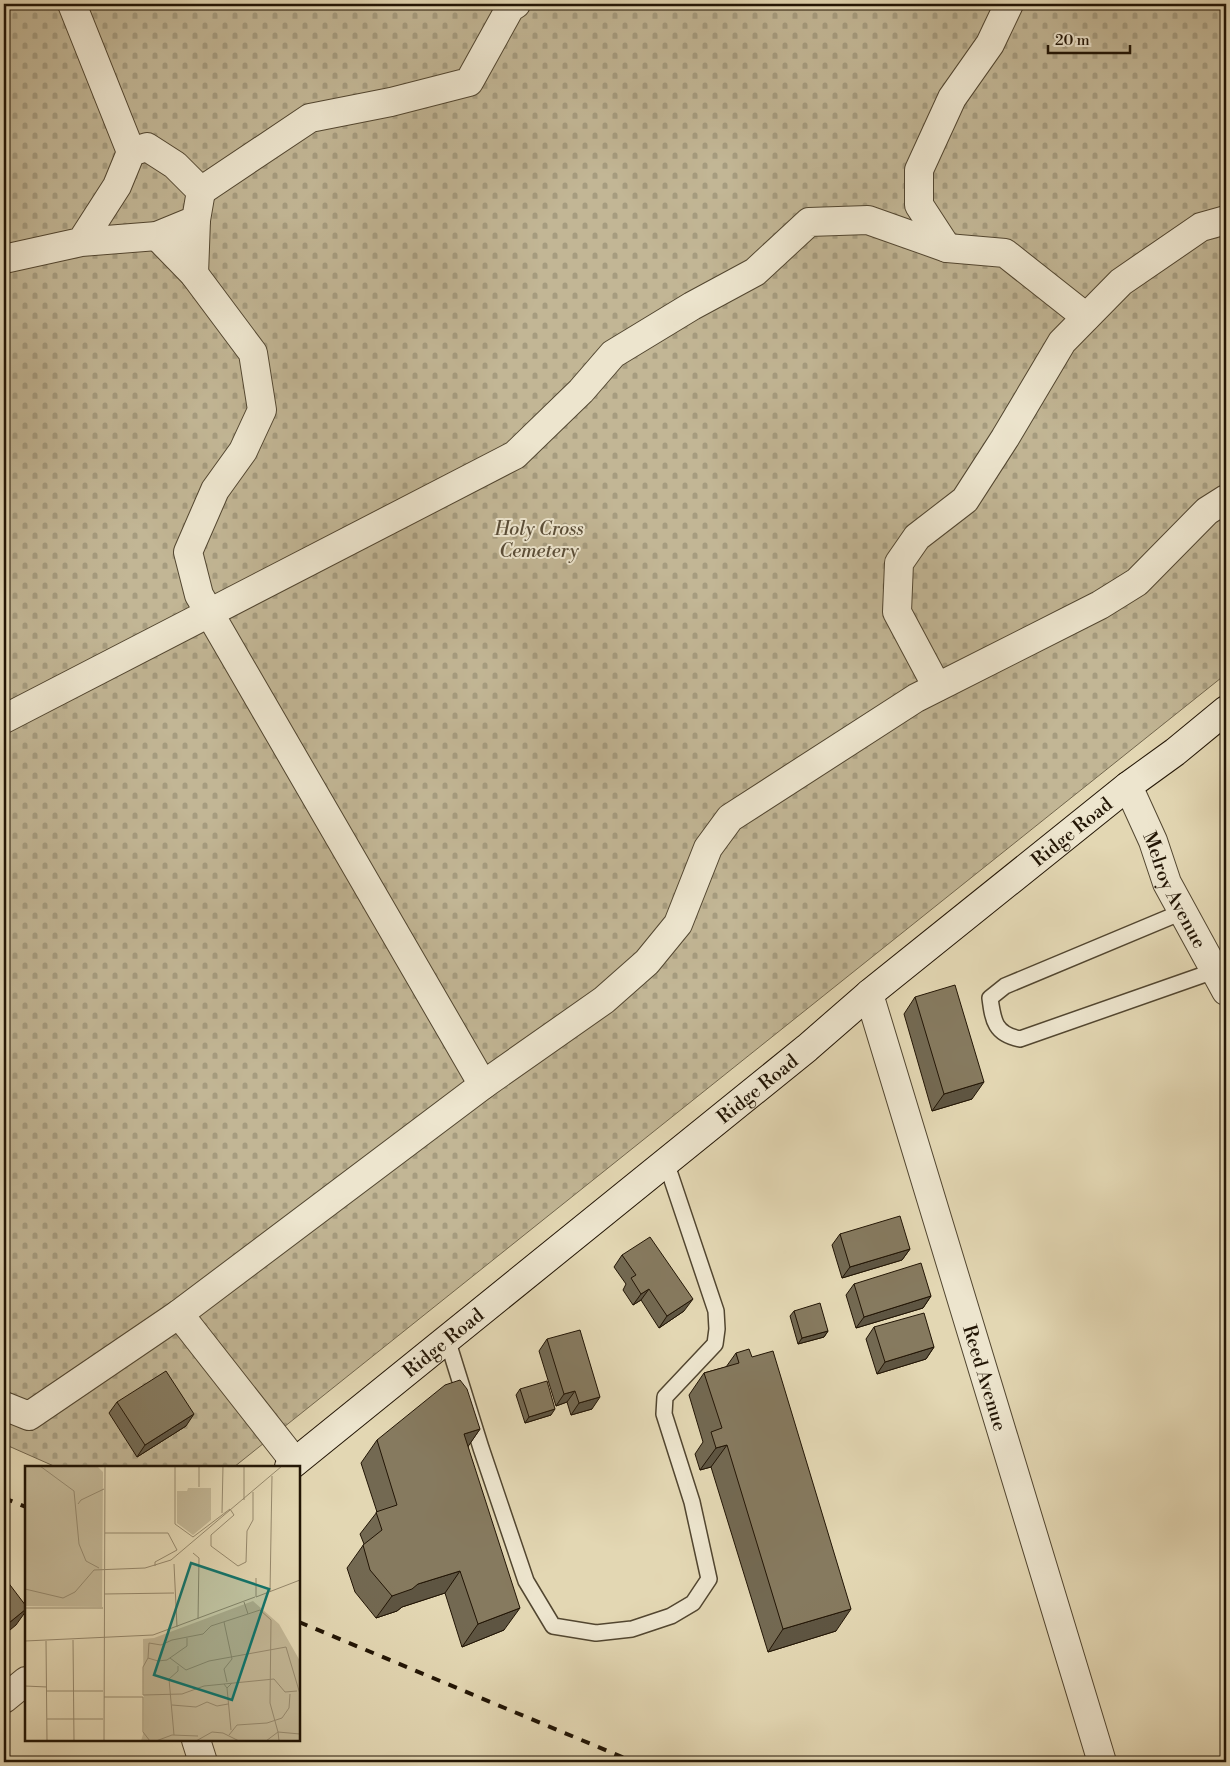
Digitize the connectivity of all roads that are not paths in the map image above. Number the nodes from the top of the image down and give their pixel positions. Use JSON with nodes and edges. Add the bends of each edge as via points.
{"nodes":[{"id":1,"x":72,"y":4,"type":"edge"},
{"id":2,"x":516,"y":4,"type":"edge"},
{"id":3,"x":1009,"y":4,"type":"edge"},
{"id":4,"x":130,"y":152,"type":"junction"},
{"id":5,"x":201,"y":191,"type":"junction"},
{"id":6,"x":196,"y":220,"type":"junction"},
{"id":7,"x":1226,"y":220,"type":"edge"},
{"id":8,"x":157,"y":236,"type":"junction"},
{"id":9,"x":82,"y":242,"type":"junction"},
{"id":10,"x":946,"y":248,"type":"junction"},
{"id":11,"x":4,"y":259,"type":"edge"},
{"id":12,"x":194,"y":274,"type":"junction"},
{"id":13,"x":1086,"y":317,"type":"junction"},
{"id":14,"x":1226,"y":499,"type":"edge"},
{"id":15,"x":209,"y":613,"type":"junction"},
{"id":16,"x":937,"y":687,"type":"junction"},
{"id":17,"x":1226,"y":710,"type":"edge"},
{"id":18,"x":4,"y":719,"type":"edge"},
{"id":19,"x":1128,"y":786,"type":"junction"},
{"id":20,"x":1182,"y":912,"type":"junction"},
{"id":21,"x":1220,"y":981,"type":"edge"},
{"id":22,"x":869,"y":994,"type":"junction"},
{"id":23,"x":483,"y":1085,"type":"junction"},
{"id":24,"x":666,"y":1162,"type":"junction"},
{"id":25,"x":179,"y":1314,"type":"junction"},
{"id":26,"x":447,"y":1339,"type":"junction"},
{"id":27,"x":4,"y":1406,"type":"edge"},
{"id":28,"x":292,"y":1464,"type":"edge"},
{"id":29,"x":25,"y":1682,"type":"edge"},
{"id":30,"x":4,"y":1699,"type":"edge"},
{"id":31,"x":196,"y":1741,"type":"edge"},
{"id":32,"x":203,"y":1762,"type":"edge"},
{"id":33,"x":1102,"y":1762,"type":"edge"}],
"edges":[{"from":1,"to":4,"type":"street"},
{"from":2,"to":5,"type":"street","via":[[510,8],[469,82],[310,118]]},
{"from":3,"to":10,"type":"street","via":[[990,44],[952,98],[919,170],[919,205]]},
{"from":4,"to":5,"type":"street","via":[[146,148],[175,165]]},
{"from":4,"to":9,"type":"street","via":[[118,186]]},
{"from":5,"to":6,"type":"street"},
{"from":6,"to":8,"type":"street"},
{"from":6,"to":12,"type":"street"},
{"from":7,"to":13,"type":"street","via":[[1201,227],[1121,282]]},
{"from":8,"to":9,"type":"street"},
{"from":8,"to":12,"type":"street"},
{"from":9,"to":11,"type":"street"},
{"from":10,"to":13,"type":"street","via":[[1005,253]]},
{"from":10,"to":15,"type":"street","via":[[868,220],[808,222],[755,272],[613,354],[582,391],[515,455]]},
{"from":12,"to":15,"type":"street","via":[[253,353],[262,410],[243,451],[215,490],[188,552],[199,595]]},
{"from":13,"to":16,"type":"street","via":[[1062,342],[965,500],[917,537],[899,563],[897,612]]},
{"from":14,"to":16,"type":"street","via":[[1207,511],[1137,582],[1100,605]]},
{"from":15,"to":18,"type":"street"},
{"from":15,"to":23,"type":"street"},
{"from":16,"to":23,"type":"street","via":[[730,818],[708,848],[678,924],[647,962],[604,1000]]},
{"from":17,"to":19,"type":"street","name":"Ridge Road"},
{"from":19,"to":20,"type":"street","name":"Melroy Avenue"},
{"from":19,"to":22,"type":"street","name":"Ridge Road"},
{"from":20,"to":21,"type":"street","name":"Melroy Avenue"},
{"from":20,"to":21,"type":"lane","via":[[1005,986],[990,998],[997,1028],[1007,1036],[1020,1039]]},
{"from":22,"to":24,"type":"street","name":"Ridge Road"},
{"from":22,"to":33,"type":"street","name":"Reed Avenue"},
{"from":23,"to":25,"type":"street"},
{"from":24,"to":26,"type":"street","name":"Ridge Road"},
{"from":24,"to":26,"type":"lane","via":[[716,1311],[714,1344],[665,1397],[664,1414],[692,1502],[709,1579],[693,1603],[671,1616],[632,1629],[596,1633],[553,1626],[526,1581]]},
{"from":25,"to":27,"type":"street","via":[[29,1416]]},
{"from":25,"to":28,"type":"street"},
{"from":26,"to":28,"type":"street","name":"Ridge Road"},
{"from":29,"to":30,"type":"street"},
{"from":31,"to":32,"type":"street"}]}
